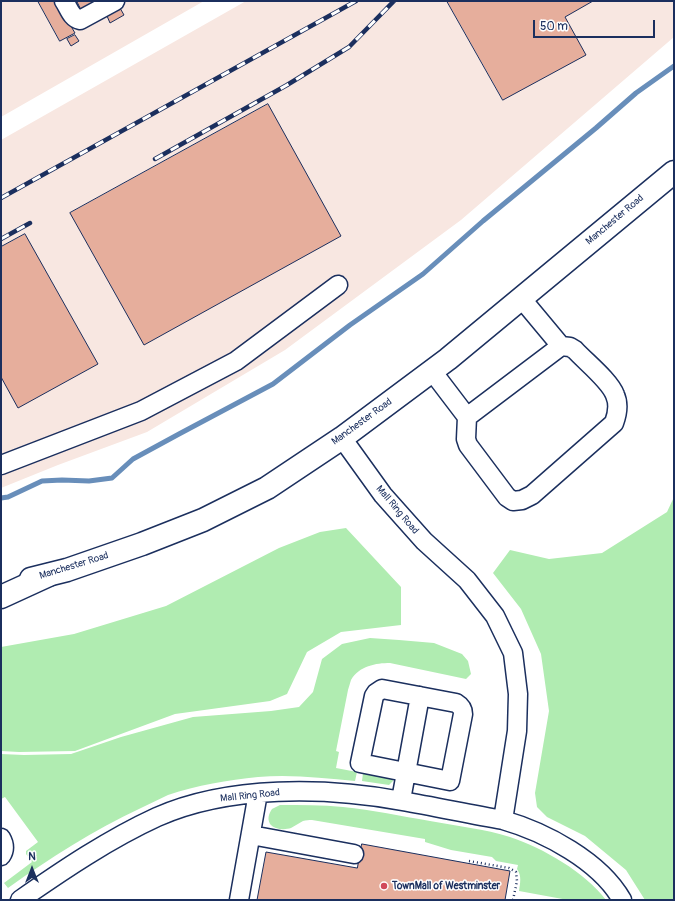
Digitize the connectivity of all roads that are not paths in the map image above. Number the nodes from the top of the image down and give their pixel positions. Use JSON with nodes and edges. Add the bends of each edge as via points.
{"nodes":[{"id":1,"x":64,"y":1,"type":"edge"},
{"id":2,"x":116,"y":1,"type":"edge"},
{"id":3,"x":674,"y":172,"type":"edge"},
{"id":4,"x":338,"y":286,"type":"dead end"},
{"id":5,"x":521,"y":298,"type":"junction"},
{"id":6,"x":561,"y":346,"type":"junction"},
{"id":7,"x":432,"y":370,"type":"junction"},
{"id":8,"x":467,"y":417,"type":"junction"},
{"id":9,"x":342,"y":438,"type":"junction"},
{"id":10,"x":1,"y":465,"type":"edge"},
{"id":11,"x":49,"y":575,"type":"junction"},
{"id":12,"x":1,"y":587,"type":"edge"},
{"id":13,"x":1,"y":597,"type":"edge"},
{"id":14,"x":420,"y":696,"type":"junction"},
{"id":15,"x":406,"y":772,"type":"junction"},
{"id":16,"x":258,"y":793,"type":"junction"},
{"id":17,"x":401,"y":800,"type":"junction"},
{"id":18,"x":503,"y":820,"type":"junction"},
{"id":19,"x":251,"y":835,"type":"junction"},
{"id":20,"x":1,"y":838,"type":"edge"},
{"id":21,"x":354,"y":854,"type":"dead end"},
{"id":22,"x":1,"y":856,"type":"edge"},
{"id":23,"x":20,"y":900,"type":"edge"},
{"id":24,"x":239,"y":900,"type":"edge"},
{"id":25,"x":622,"y":900,"type":"edge"}],
"edges":[{"from":1,"to":2,"type":"street","via":[[78,20]]},
{"from":3,"to":5,"type":"main road","name":"Manchester Road"},
{"from":4,"to":10,"type":"street","via":[[236,361],[141,411]]},
{"from":5,"to":6,"type":"street"},
{"from":5,"to":7,"type":"main road","name":"Manchester Road"},
{"from":6,"to":8,"type":"street"},
{"from":6,"to":8,"type":"street","via":[[575,350],[609,384],[617,400],[617,415],[614,423],[532,495],[513,501],[507,497],[468,445]]},
{"from":7,"to":8,"type":"street"},
{"from":7,"to":9,"type":"main road","name":"Manchester Road"},
{"from":9,"to":11,"type":"main road","name":"Manchester Road","via":[[267,488],[203,520],[142,544]]},
{"from":9,"to":18,"type":"street","name":"Mall Ring Road","via":[[388,501],[424,541],[467,580],[495,616],[513,653],[518,694],[517,730]]},
{"from":11,"to":12,"type":"main road","name":"Manchester Road"},
{"from":11,"to":13,"type":"main road"},
{"from":14,"to":15,"type":"street"},
{"from":14,"to":15,"type":"street","via":[[456,703],[463,710],[463,714],[450,781]]},
{"from":14,"to":15,"type":"street","via":[[386,690],[376,693],[360,763]]},
{"from":15,"to":17,"type":"street"},
{"from":16,"to":17,"type":"street","name":"Mall Ring Road","via":[[328,792]]},
{"from":16,"to":19,"type":"street"},
{"from":16,"to":23,"type":"street","name":"Mall Ring Road","via":[[207,801],[158,817],[112,841]]},
{"from":17,"to":18,"type":"street","name":"Mall Ring Road"},
{"from":18,"to":25,"type":"street","name":"Mall Ring Road","via":[[531,830],[577,855],[602,874]]},
{"from":19,"to":21,"type":"street"},
{"from":19,"to":24,"type":"street"},
{"from":20,"to":22,"type":"street","via":[[4,849]]}]}
